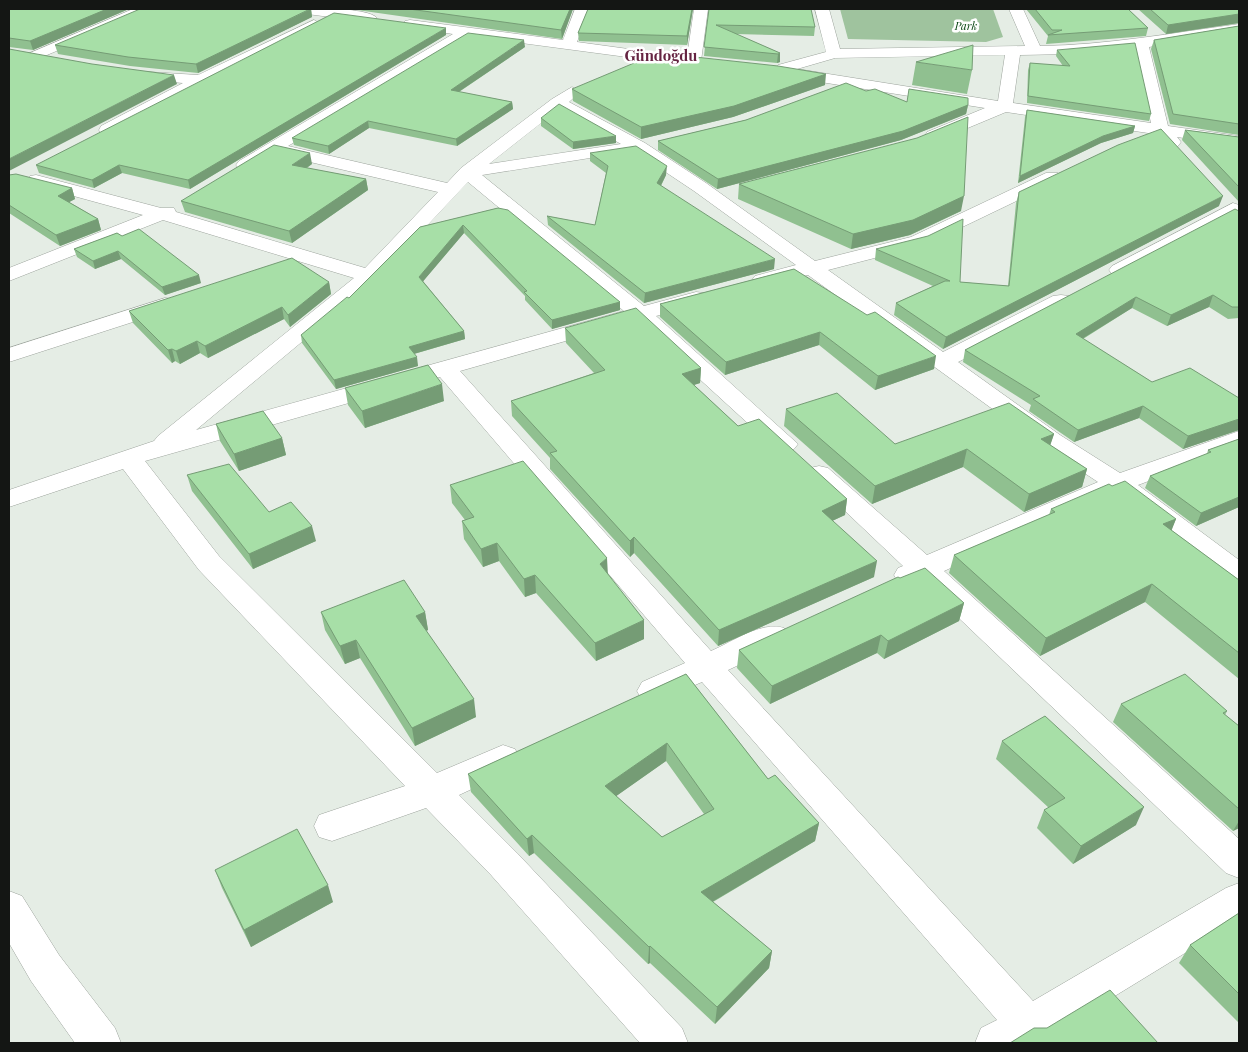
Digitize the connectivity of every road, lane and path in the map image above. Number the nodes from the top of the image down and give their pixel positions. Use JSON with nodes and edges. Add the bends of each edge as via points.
{"nodes":[{"id":1,"x":144,"y":9,"type":"edge"},
{"id":2,"x":299,"y":9,"type":"edge"},
{"id":3,"x":582,"y":9,"type":"edge"},
{"id":4,"x":701,"y":9,"type":"edge"},
{"id":5,"x":822,"y":9,"type":"edge"},
{"id":6,"x":1016,"y":9,"type":"edge"},
{"id":7,"x":337,"y":11,"type":"edge"},
{"id":8,"x":454,"y":16,"type":"edge"},
{"id":9,"x":1239,"y":28,"type":"edge"},
{"id":10,"x":446,"y":29,"type":"junction"},
{"id":11,"x":466,"y":32,"type":"junction"},
{"id":12,"x":1145,"y":36,"type":"junction"},
{"id":13,"x":568,"y":46,"type":"junction"},
{"id":14,"x":1034,"y":50,"type":"junction"},
{"id":15,"x":1013,"y":51,"type":"junction"},
{"id":16,"x":9,"y":52,"type":"edge"},
{"id":17,"x":834,"y":54,"type":"junction"},
{"id":18,"x":35,"y":56,"type":"junction"},
{"id":19,"x":655,"y":58,"type":"junction"},
{"id":20,"x":63,"y":62,"type":"edge"},
{"id":21,"x":694,"y":62,"type":"junction"},
{"id":22,"x":712,"y":63,"type":"edge"},
{"id":23,"x":9,"y":67,"type":"edge"},
{"id":24,"x":628,"y":69,"type":"edge"},
{"id":25,"x":120,"y":72,"type":"edge"},
{"id":26,"x":200,"y":80,"type":"junction"},
{"id":27,"x":851,"y":82,"type":"junction"},
{"id":28,"x":591,"y":84,"type":"edge"},
{"id":29,"x":823,"y":92,"type":"edge"},
{"id":30,"x":558,"y":102,"type":"junction"},
{"id":31,"x":1005,"y":106,"type":"junction"},
{"id":32,"x":1161,"y":130,"type":"junction"},
{"id":33,"x":89,"y":139,"type":"edge"},
{"id":34,"x":1239,"y":141,"type":"edge"},
{"id":35,"x":917,"y":142,"type":"edge"},
{"id":36,"x":648,"y":145,"type":"junction"},
{"id":37,"x":1117,"y":146,"type":"edge"},
{"id":38,"x":273,"y":148,"type":"junction"},
{"id":39,"x":1185,"y":157,"type":"edge"},
{"id":40,"x":37,"y":166,"type":"edge"},
{"id":41,"x":1074,"y":166,"type":"edge"},
{"id":42,"x":231,"y":174,"type":"edge"},
{"id":43,"x":459,"y":180,"type":"junction"},
{"id":44,"x":180,"y":204,"type":"dead end"},
{"id":45,"x":1231,"y":207,"type":"edge"},
{"id":46,"x":163,"y":215,"type":"junction"},
{"id":47,"x":306,"y":257,"type":"junction"},
{"id":48,"x":812,"y":268,"type":"junction"},
{"id":49,"x":269,"y":269,"type":"edge"},
{"id":50,"x":9,"y":275,"type":"edge"},
{"id":51,"x":369,"y":276,"type":"junction"},
{"id":52,"x":1100,"y":280,"type":"edge"},
{"id":53,"x":745,"y":284,"type":"edge"},
{"id":54,"x":717,"y":292,"type":"edge"},
{"id":55,"x":1074,"y":294,"type":"edge"},
{"id":56,"x":185,"y":297,"type":"edge"},
{"id":57,"x":640,"y":313,"type":"junction"},
{"id":58,"x":9,"y":356,"type":"edge"},
{"id":59,"x":942,"y":361,"type":"junction"},
{"id":60,"x":444,"y":367,"type":"junction"},
{"id":61,"x":1239,"y":438,"type":"edge"},
{"id":62,"x":143,"y":453,"type":"junction"},
{"id":63,"x":1118,"y":483,"type":"junction"},
{"id":64,"x":9,"y":499,"type":"edge"},
{"id":65,"x":923,"y":568,"type":"junction"},
{"id":66,"x":1239,"y":574,"type":"edge"},
{"id":67,"x":887,"y":584,"type":"edge"},
{"id":68,"x":797,"y":626,"type":"edge"},
{"id":69,"x":707,"y":667,"type":"junction"},
{"id":70,"x":627,"y":703,"type":"edge"},
{"id":71,"x":530,"y":747,"type":"edge"},
{"id":72,"x":432,"y":791,"type":"junction"},
{"id":73,"x":332,"y":826,"type":"dead end"},
{"id":74,"x":1239,"y":862,"type":"edge"},
{"id":75,"x":1239,"y":900,"type":"edge"},
{"id":76,"x":9,"y":908,"type":"edge"},
{"id":77,"x":1012,"y":1035,"type":"edge"},
{"id":78,"x":100,"y":1043,"type":"edge"},
{"id":79,"x":667,"y":1043,"type":"edge"}],
"edges":[{"from":1,"to":18,"type":"main road"},
{"from":2,"to":7,"type":"main road"},
{"from":3,"to":13,"type":"main road"},
{"from":4,"to":21,"type":"main road"},
{"from":5,"to":17,"type":"main road"},
{"from":6,"to":14,"type":"main road"},
{"from":7,"to":10,"type":"main road"},
{"from":7,"to":26,"type":"main road"},
{"from":8,"to":10,"type":"main road"},
{"from":9,"to":12,"type":"main road","via":[[1162,41]]},
{"from":10,"to":11,"type":"main road"},
{"from":11,"to":13,"type":"main road"},
{"from":11,"to":38,"type":"main road"},
{"from":12,"to":14,"type":"main road","via":[[1069,50]]},
{"from":12,"to":32,"type":"main road"},
{"from":13,"to":19,"type":"main road"},
{"from":14,"to":15,"type":"main road"},
{"from":15,"to":17,"type":"main road"},
{"from":15,"to":31,"type":"main road"},
{"from":16,"to":18,"type":"main road"},
{"from":17,"to":27,"type":"main road","via":[[772,69]]},
{"from":18,"to":20,"type":"main road"},
{"from":18,"to":23,"type":"main road"},
{"from":19,"to":21,"type":"main road"},
{"from":19,"to":24,"type":"main road"},
{"from":21,"to":22,"type":"main road"},
{"from":25,"to":26,"type":"main road"},
{"from":26,"to":33,"type":"main road"},
{"from":27,"to":29,"type":"main road"},
{"from":27,"to":31,"type":"main road"},
{"from":28,"to":30,"type":"main road"},
{"from":30,"to":36,"type":"main road"},
{"from":30,"to":43,"type":"main road"},
{"from":31,"to":32,"type":"main road"},
{"from":31,"to":35,"type":"main road"},
{"from":32,"to":34,"type":"main road"},
{"from":32,"to":37,"type":"main road"},
{"from":32,"to":39,"type":"main road"},
{"from":36,"to":43,"type":"main road"},
{"from":36,"to":48,"type":"main road","via":[[724,195]]},
{"from":38,"to":42,"type":"main road"},
{"from":38,"to":43,"type":"main road"},
{"from":40,"to":46,"type":"main road","via":[[20,176]]},
{"from":41,"to":48,"type":"main road","via":[[918,241]]},
{"from":43,"to":51,"type":"main road"},
{"from":43,"to":57,"type":"main road"},
{"from":44,"to":46,"type":"main road"},
{"from":45,"to":52,"type":"main road"},
{"from":46,"to":47,"type":"main road"},
{"from":46,"to":50,"type":"main road"},
{"from":47,"to":49,"type":"main road"},
{"from":47,"to":51,"type":"main road"},
{"from":48,"to":53,"type":"main road"},
{"from":48,"to":59,"type":"main road"},
{"from":51,"to":62,"type":"main road"},
{"from":54,"to":57,"type":"main road"},
{"from":55,"to":59,"type":"main road"},
{"from":56,"to":58,"type":"main road"},
{"from":57,"to":60,"type":"main road"},
{"from":57,"to":65,"type":"main road"},
{"from":59,"to":63,"type":"main road","via":[[1051,440]]},
{"from":60,"to":62,"type":"main road"},
{"from":60,"to":69,"type":"main road"},
{"from":61,"to":63,"type":"main road"},
{"from":62,"to":64,"type":"main road"},
{"from":62,"to":72,"type":"main road","via":[[209,562]]},
{"from":63,"to":65,"type":"main road"},
{"from":63,"to":66,"type":"main road"},
{"from":65,"to":67,"type":"main road"},
{"from":65,"to":74,"type":"main road"},
{"from":68,"to":69,"type":"main road"},
{"from":69,"to":70,"type":"main road"},
{"from":69,"to":77,"type":"main road"},
{"from":71,"to":72,"type":"main road"},
{"from":72,"to":73,"type":"main road"},
{"from":72,"to":79,"type":"main road","via":[[504,864]]},
{"from":75,"to":77,"type":"main road"},
{"from":76,"to":78,"type":"main road","via":[[45,968]]}]}
